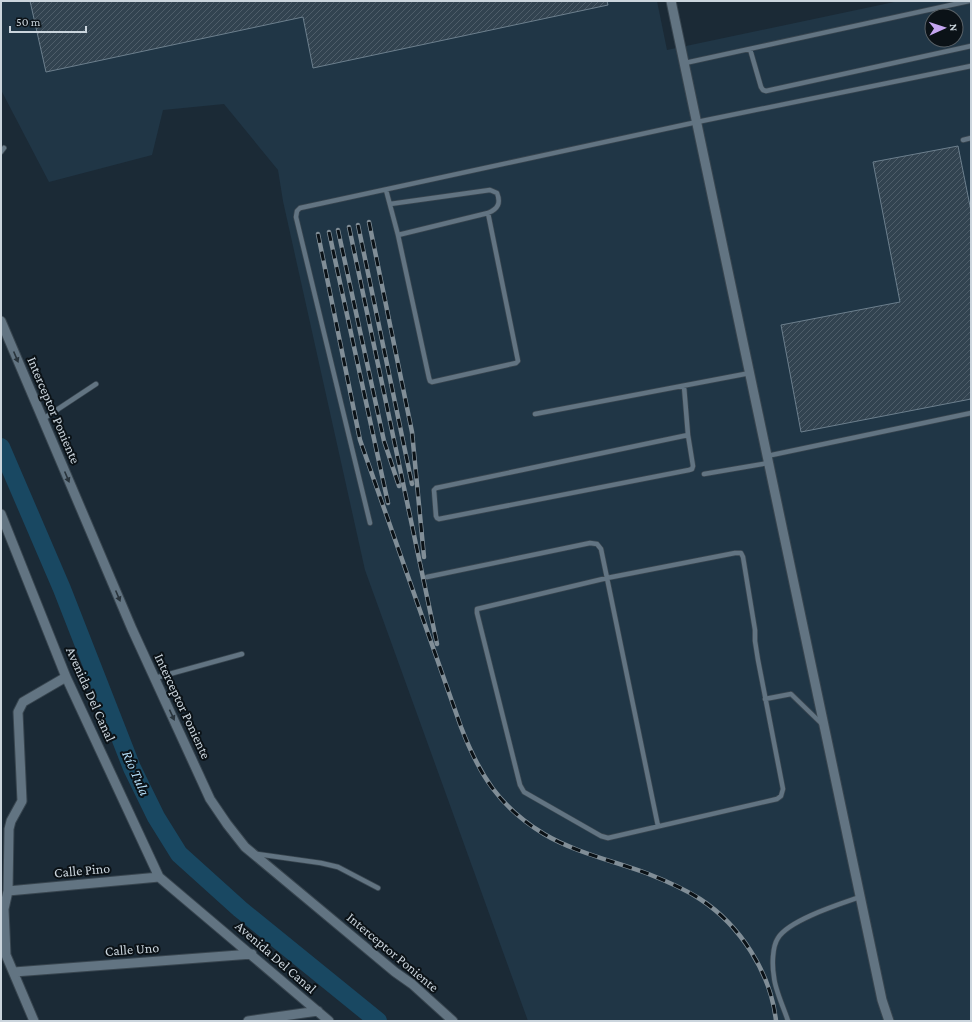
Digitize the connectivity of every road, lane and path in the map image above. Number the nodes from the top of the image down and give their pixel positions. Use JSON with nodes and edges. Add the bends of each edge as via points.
{"nodes":[{"id":1,"x":672,"y":1,"type":"edge"},
{"id":2,"x":969,"y":1,"type":"edge"},
{"id":3,"x":971,"y":46,"type":"edge"},
{"id":4,"x":750,"y":49,"type":"junction"},
{"id":5,"x":685,"y":63,"type":"junction"},
{"id":6,"x":971,"y":66,"type":"edge"},
{"id":7,"x":697,"y":122,"type":"junction"},
{"id":8,"x":971,"y":138,"type":"edge"},
{"id":9,"x":963,"y":140,"type":"dead end"},
{"id":10,"x":386,"y":190,"type":"junction"},
{"id":11,"x":390,"y":204,"type":"junction"},
{"id":12,"x":488,"y":213,"type":"junction"},
{"id":13,"x":398,"y":235,"type":"junction"},
{"id":14,"x":1,"y":322,"type":"edge"},
{"id":15,"x":750,"y":373,"type":"junction"},
{"id":16,"x":96,"y":384,"type":"dead end"},
{"id":17,"x":684,"y":386,"type":"junction"},
{"id":18,"x":971,"y":413,"type":"edge"},
{"id":19,"x":535,"y":414,"type":"dead end"},
{"id":20,"x":43,"y":419,"type":"junction"},
{"id":21,"x":688,"y":435,"type":"junction"},
{"id":22,"x":768,"y":459,"type":"junction"},
{"id":23,"x":704,"y":474,"type":"dead end"},
{"id":24,"x":1,"y":514,"type":"edge"},
{"id":25,"x":370,"y":523,"type":"dead end"},
{"id":26,"x":427,"y":577,"type":"dead end"},
{"id":27,"x":607,"y":578,"type":"junction"},
{"id":28,"x":242,"y":654,"type":"dead end"},
{"id":29,"x":66,"y":677,"type":"junction"},
{"id":30,"x":155,"y":678,"type":"junction"},
{"id":31,"x":765,"y":699,"type":"junction"},
{"id":32,"x":824,"y":726,"type":"junction"},
{"id":33,"x":658,"y":826,"type":"junction"},
{"id":34,"x":253,"y":853,"type":"junction"},
{"id":35,"x":159,"y":877,"type":"junction"},
{"id":36,"x":378,"y":888,"type":"dead end"},
{"id":37,"x":8,"y":891,"type":"junction"},
{"id":38,"x":860,"y":897,"type":"junction"},
{"id":39,"x":252,"y":954,"type":"junction"},
{"id":40,"x":14,"y":972,"type":"junction"},
{"id":41,"x":318,"y":1011,"type":"junction"},
{"id":42,"x":34,"y":1021,"type":"edge"},
{"id":43,"x":248,"y":1021,"type":"edge"},
{"id":44,"x":330,"y":1021,"type":"edge"},
{"id":45,"x":453,"y":1021,"type":"edge"},
{"id":46,"x":788,"y":1021,"type":"edge"},
{"id":47,"x":889,"y":1021,"type":"edge"}],
"edges":[{"from":1,"to":5,"type":"street"},
{"from":2,"to":4,"type":"lane"},
{"from":3,"to":4,"type":"lane","via":[[766,91],[761,87]]},
{"from":4,"to":5,"type":"lane"},
{"from":5,"to":7,"type":"street"},
{"from":6,"to":7,"type":"lane"},
{"from":7,"to":10,"type":"lane"},
{"from":7,"to":15,"type":"street"},
{"from":8,"to":9,"type":"lane"},
{"from":10,"to":11,"type":"lane"},
{"from":10,"to":25,"type":"lane","via":[[300,208],[296,217]]},
{"from":11,"to":12,"type":"lane","via":[[490,190],[497,193],[499,205]]},
{"from":11,"to":13,"type":"lane"},
{"from":12,"to":13,"type":"lane"},
{"from":12,"to":13,"type":"lane","via":[[518,361],[474,374],[430,382]]},
{"from":14,"to":20,"type":"street","name":"Interceptor Poniente","one_way":true},
{"from":15,"to":17,"type":"lane"},
{"from":15,"to":22,"type":"street"},
{"from":16,"to":20,"type":"lane"},
{"from":17,"to":19,"type":"lane"},
{"from":17,"to":21,"type":"lane"},
{"from":18,"to":22,"type":"lane"},
{"from":20,"to":30,"type":"street","name":"Interceptor Poniente","one_way":true},
{"from":21,"to":21,"type":"lane","via":[[436,488],[433,494],[436,516],[440,519],[689,470],[693,466]]},
{"from":22,"to":23,"type":"lane"},
{"from":22,"to":32,"type":"street"},
{"from":24,"to":29,"type":"street","name":"Avenida Del Canal"},
{"from":26,"to":27,"type":"lane","via":[[590,543],[601,549]]},
{"from":27,"to":31,"type":"lane","via":[[734,553],[741,554]]},
{"from":27,"to":33,"type":"lane"},
{"from":27,"to":33,"type":"lane","via":[[480,607],[477,613],[522,790],[605,838]]},
{"from":28,"to":30,"type":"lane"},
{"from":29,"to":35,"type":"street","name":"Avenida Del Canal"},
{"from":29,"to":37,"type":"street","via":[[23,702],[18,712],[22,801],[11,821]]},
{"from":30,"to":34,"type":"street","name":"Interceptor Poniente","one_way":true,"via":[[210,799],[245,847]]},
{"from":31,"to":32,"type":"lane","via":[[791,694]]},
{"from":31,"to":33,"type":"lane","via":[[781,796]]},
{"from":32,"to":38,"type":"street"},
{"from":34,"to":36,"type":"lane","via":[[338,867]]},
{"from":34,"to":45,"type":"street","name":"Interceptor Poniente"},
{"from":35,"to":37,"type":"street","name":"Calle Pino"},
{"from":35,"to":39,"type":"street","name":"Avenida Del Canal"},
{"from":37,"to":40,"type":"street","via":[[4,909],[6,955]]},
{"from":38,"to":46,"type":"lane","via":[[826,908],[787,929],[779,937],[774,947],[774,977]]},
{"from":38,"to":47,"type":"street","via":[[882,1000]]},
{"from":39,"to":40,"type":"street","name":"Calle Uno"},
{"from":39,"to":41,"type":"street","name":"Avenida Del Canal"},
{"from":40,"to":42,"type":"street"},
{"from":41,"to":43,"type":"street"},
{"from":41,"to":44,"type":"street","name":"Avenida Del Canal"}]}
